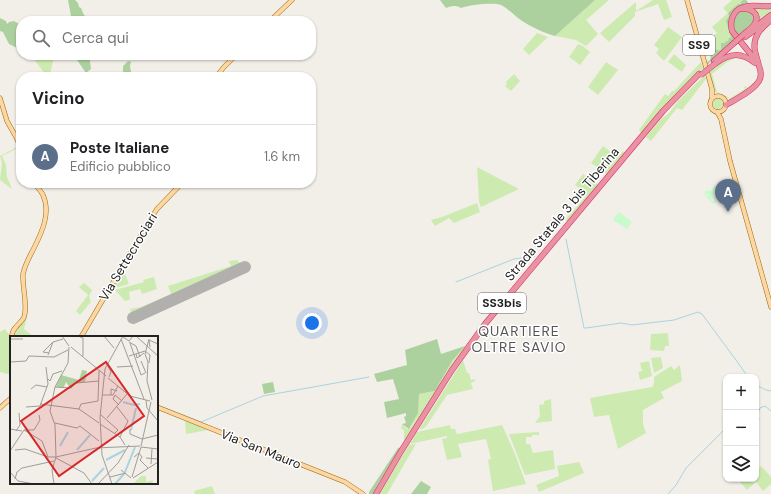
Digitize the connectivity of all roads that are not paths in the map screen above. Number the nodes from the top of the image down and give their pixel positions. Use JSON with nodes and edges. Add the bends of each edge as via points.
{"nodes":[{"id":1,"x":292,"y":0,"type":"edge"},
{"id":2,"x":687,"y":0,"type":"edge"},
{"id":3,"x":771,"y":6,"type":"edge"},
{"id":4,"x":740,"y":9,"type":"junction"},
{"id":5,"x":275,"y":16,"type":"edge"},
{"id":6,"x":771,"y":18,"type":"edge"},
{"id":7,"x":744,"y":36,"type":"junction"},
{"id":8,"x":231,"y":60,"type":"edge"},
{"id":9,"x":715,"y":62,"type":"junction"},
{"id":10,"x":760,"y":68,"type":"junction"},
{"id":11,"x":220,"y":72,"type":"edge"},
{"id":12,"x":712,"y":89,"type":"junction"},
{"id":13,"x":717,"y":96,"type":"junction"},
{"id":14,"x":0,"y":98,"type":"edge"},
{"id":15,"x":712,"y":99,"type":"junction"},
{"id":16,"x":728,"y":103,"type":"junction"},
{"id":17,"x":720,"y":111,"type":"junction"},
{"id":18,"x":16,"y":136,"type":"edge"},
{"id":19,"x":37,"y":188,"type":"edge"},
{"id":20,"x":177,"y":188,"type":"edge"},
{"id":21,"x":771,"y":307,"type":"edge"},
{"id":22,"x":12,"y":336,"type":"edge"},
{"id":23,"x":82,"y":336,"type":"edge"},
{"id":24,"x":10,"y":399,"type":"edge"},
{"id":25,"x":158,"y":407,"type":"edge"},
{"id":26,"x":0,"y":408,"type":"edge"},
{"id":27,"x":363,"y":494,"type":"edge"},
{"id":28,"x":377,"y":494,"type":"edge"}],
"edges":[{"from":1,"to":5,"type":"main road"},
{"from":2,"to":12,"type":"main road","number":"SS9"},
{"from":3,"to":4,"type":"highway","via":[[750,6]]},
{"from":4,"to":7,"type":"highway","via":[[750,9],[756,15],[756,22]]},
{"from":4,"to":10,"type":"highway","via":[[731,20],[732,31]]},
{"from":6,"to":7,"type":"highway"},
{"from":6,"to":10,"type":"highway","via":[[760,29],[755,40],[755,52]]},
{"from":7,"to":9,"type":"highway","bridge":true},
{"from":8,"to":11,"type":"main road"},
{"from":9,"to":10,"type":"highway","via":[[729,56],[740,55],[750,59]]},
{"from":9,"to":28,"type":"highway","name":"Strada Statale 3 bis Tiberina","number":"SS3bis","bridge":true,"via":[[700,74],[665,112],[487,325],[454,371]]},
{"from":10,"to":16,"type":"highway","via":[[758,83]]},
{"from":12,"to":13,"type":"main road","number":"SS9"},
{"from":12,"to":15,"type":"main road","number":"SS9"},
{"from":13,"to":15,"type":"main road"},
{"from":13,"to":16,"type":"main road"},
{"from":14,"to":18,"type":"main road","via":[[7,121]]},
{"from":15,"to":17,"type":"main road","via":[[711,107]]},
{"from":16,"to":17,"type":"main road","via":[[724,110]]},
{"from":17,"to":21,"type":"main road","via":[[730,161]]},
{"from":19,"to":22,"type":"main road","via":[[43,196],[46,218],[24,270],[25,314]]},
{"from":20,"to":23,"type":"main road","name":"Via Settecrociari","via":[[157,209]]},
{"from":24,"to":26,"type":"main road"},
{"from":25,"to":27,"type":"main road","name":"Via San Mauro","via":[[345,482]]}]}
